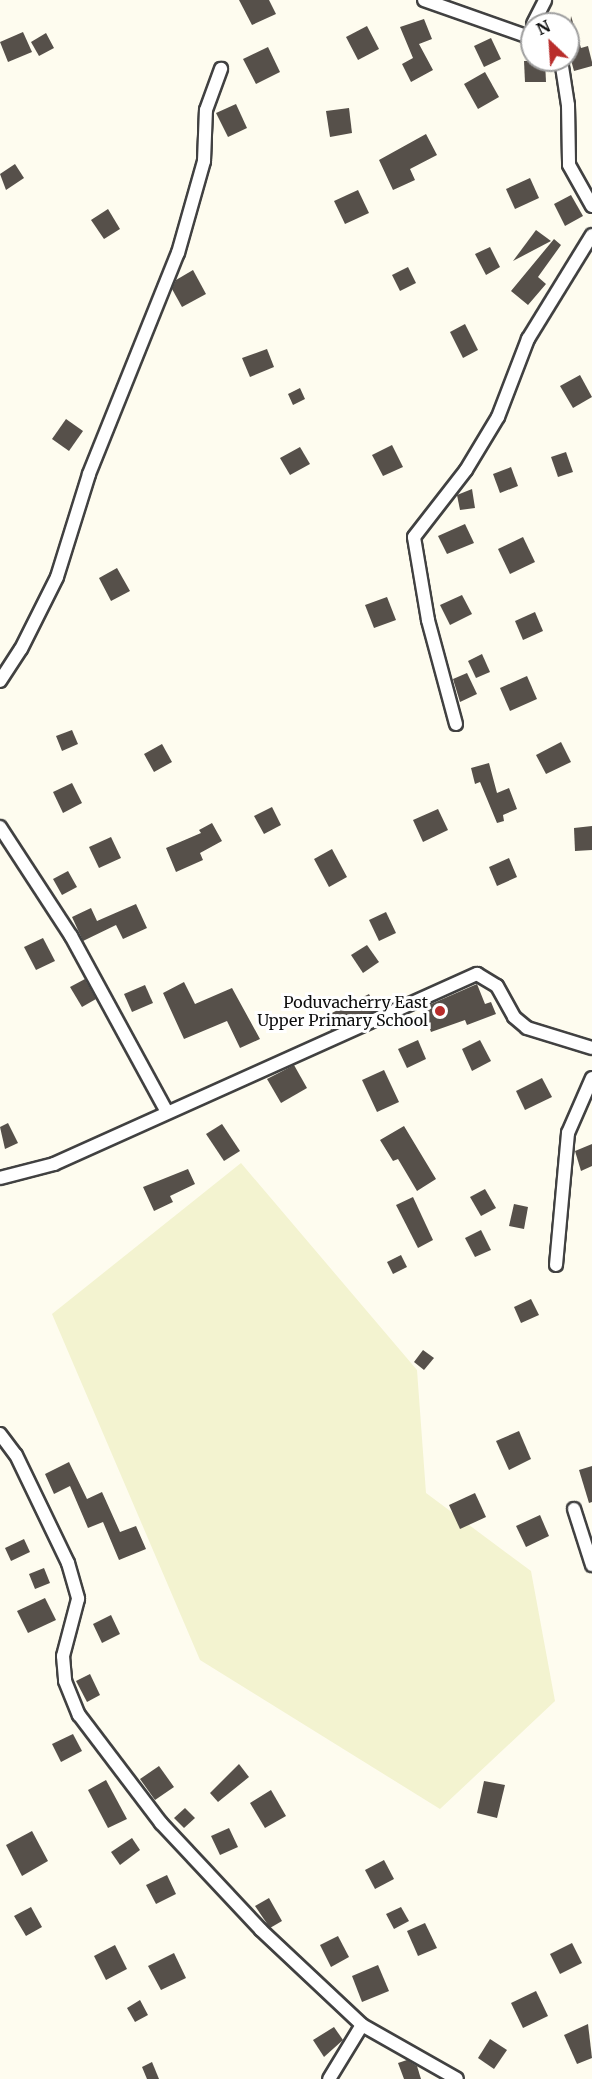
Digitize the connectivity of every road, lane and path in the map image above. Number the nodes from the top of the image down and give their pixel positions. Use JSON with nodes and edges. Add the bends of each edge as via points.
{"nodes":[{"id":1,"x":424,"y":0,"type":"edge"},
{"id":2,"x":520,"y":34,"type":"edge"},
{"id":3,"x":221,"y":69,"type":"dead end"},
{"id":4,"x":563,"y":72,"type":"edge"},
{"id":5,"x":592,"y":206,"type":"edge"},
{"id":6,"x":592,"y":235,"type":"edge"},
{"id":7,"x":0,"y":681,"type":"edge"},
{"id":8,"x":456,"y":724,"type":"dead end"},
{"id":9,"x":0,"y":827,"type":"edge"},
{"id":10,"x":592,"y":1048,"type":"edge"},
{"id":11,"x":592,"y":1078,"type":"edge"},
{"id":12,"x":167,"y":1112,"type":"junction"},
{"id":13,"x":0,"y":1178,"type":"edge"},
{"id":14,"x":556,"y":1265,"type":"dead end"},
{"id":15,"x":0,"y":1434,"type":"edge"},
{"id":16,"x":574,"y":1509,"type":"dead end"},
{"id":17,"x":592,"y":1565,"type":"edge"},
{"id":18,"x":362,"y":2025,"type":"junction"},
{"id":19,"x":329,"y":2079,"type":"edge"},
{"id":20,"x":457,"y":2079,"type":"edge"}],
"edges":[{"from":1,"to":2,"type":"street"},
{"from":3,"to":7,"type":"street","via":[[206,110],[204,161],[178,253],[89,474],[57,577],[21,649]]},
{"from":4,"to":5,"type":"street","via":[[569,165]]},
{"from":6,"to":8,"type":"street","via":[[528,339],[492,426],[466,470],[414,537],[428,620]]},
{"from":9,"to":12,"type":"street","via":[[71,936]]},
{"from":10,"to":12,"type":"street","via":[[527,1028],[514,1017],[497,986],[477,974]]},
{"from":11,"to":14,"type":"street","via":[[568,1133]]},
{"from":12,"to":13,"type":"street","via":[[54,1164]]},
{"from":15,"to":18,"type":"street","via":[[16,1455],[68,1563],[78,1599],[63,1656],[65,1681],[79,1714],[161,1823],[261,1930]]},
{"from":16,"to":17,"type":"street"},
{"from":18,"to":19,"type":"street"},
{"from":18,"to":20,"type":"street"}]}
